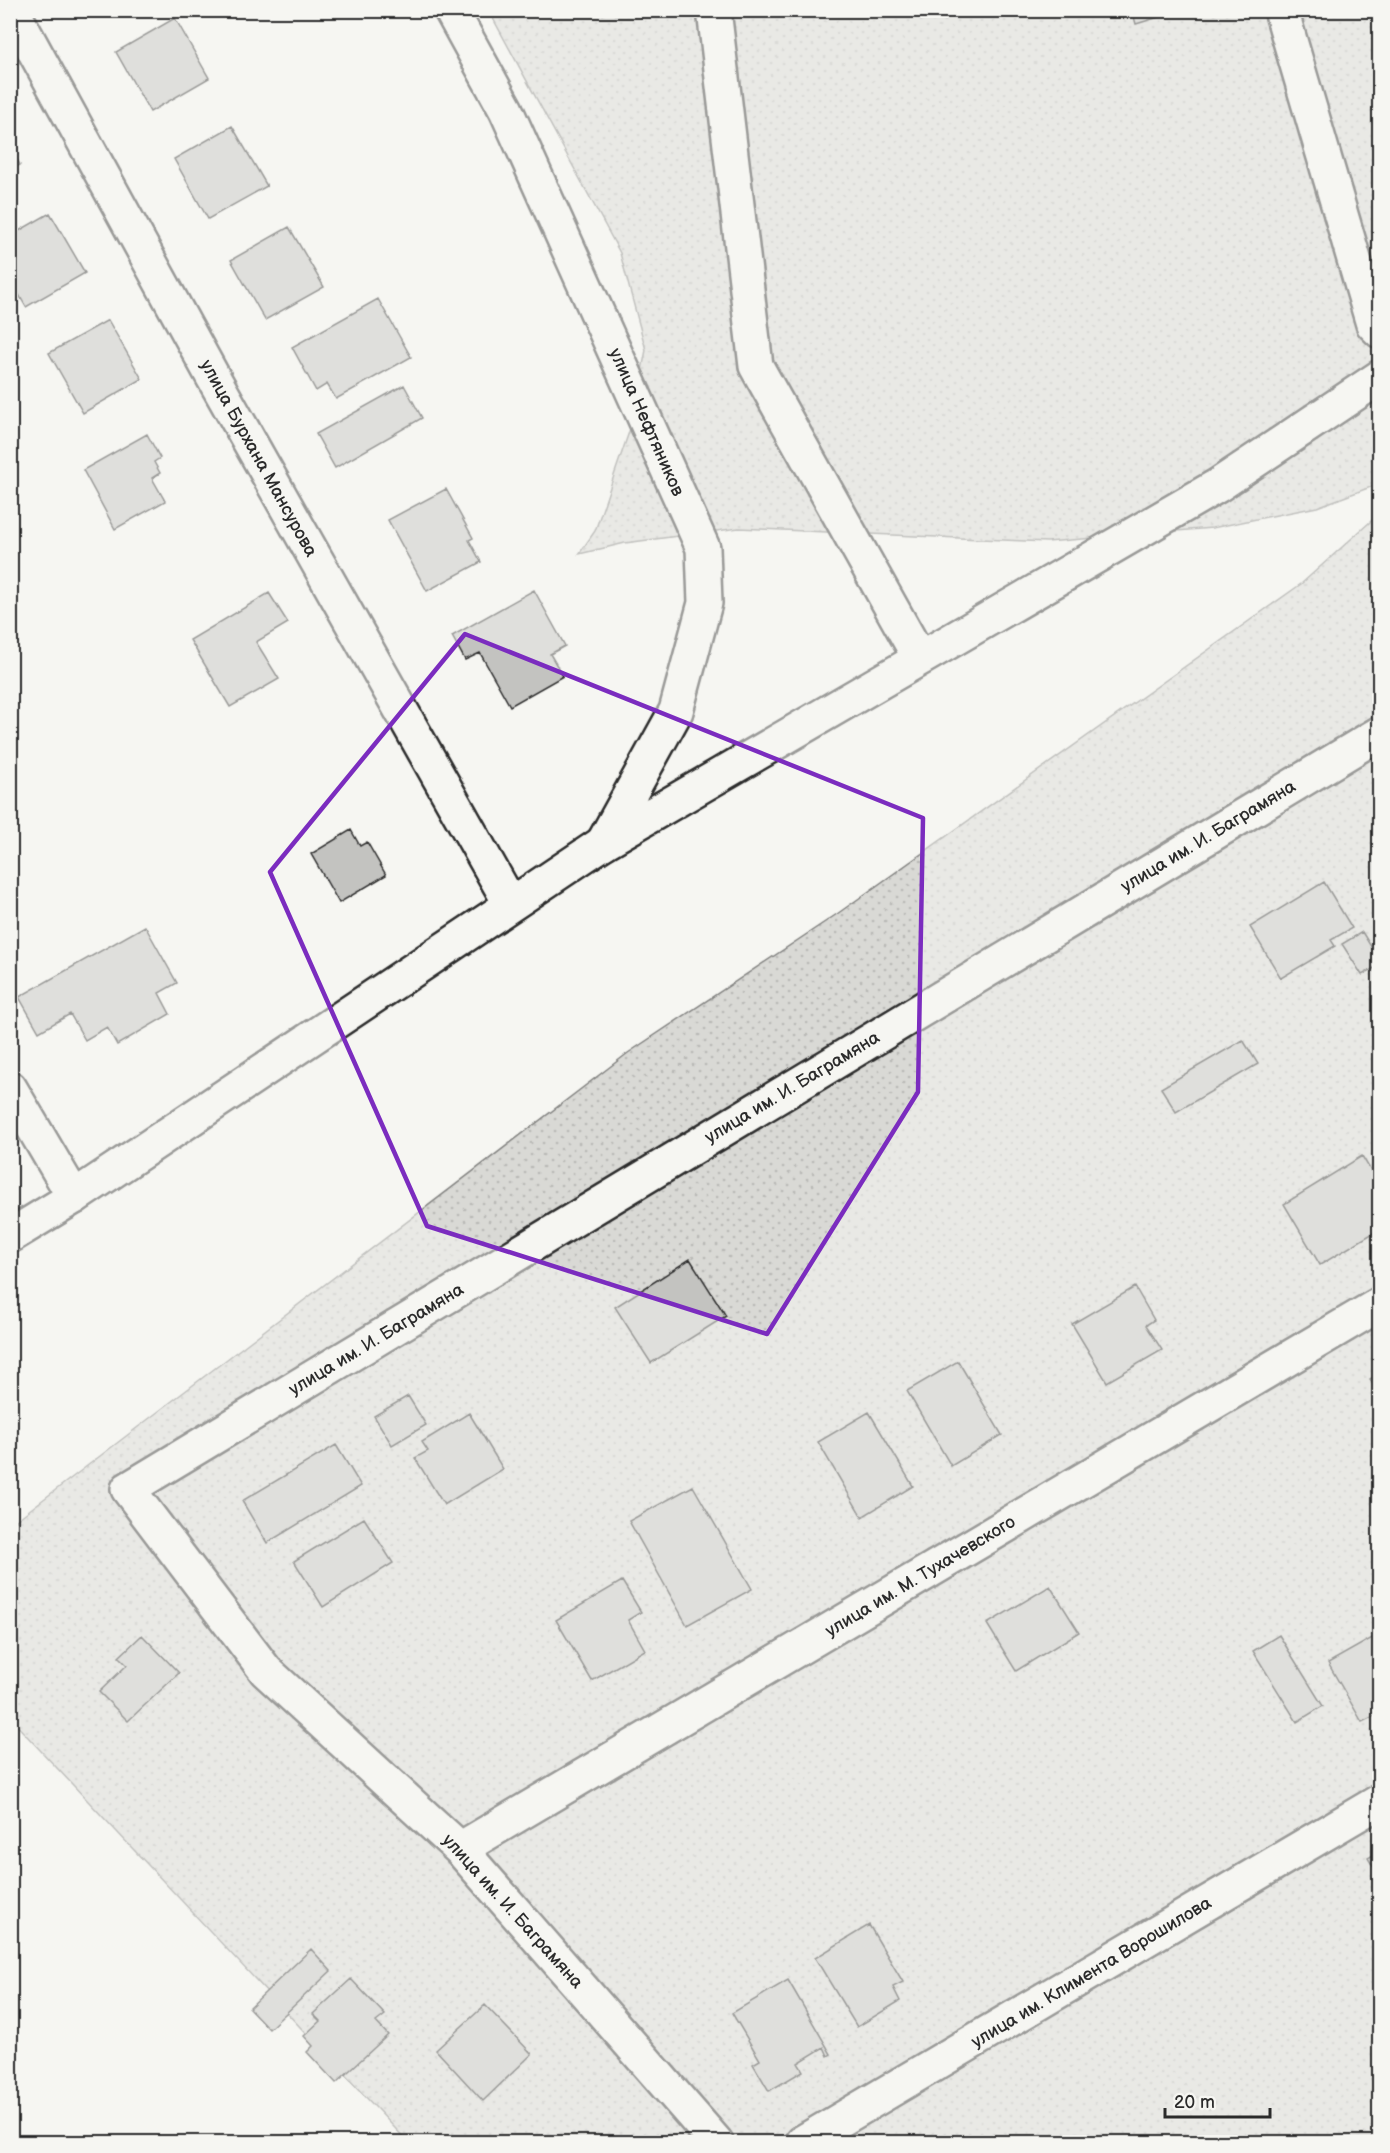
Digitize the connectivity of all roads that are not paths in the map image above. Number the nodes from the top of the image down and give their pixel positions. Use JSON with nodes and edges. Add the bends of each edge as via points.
{"nodes":[{"id":1,"x":12,"y":10,"type":"edge"},
{"id":2,"x":451,"y":10,"type":"edge"},
{"id":3,"x":714,"y":10,"type":"edge"},
{"id":4,"x":1281,"y":10,"type":"edge"},
{"id":5,"x":1380,"y":331,"type":"edge"},
{"id":6,"x":1380,"y":377,"type":"edge"},
{"id":7,"x":919,"y":657,"type":"junction"},
{"id":8,"x":1380,"y":733,"type":"edge"},
{"id":9,"x":603,"y":843,"type":"junction"},
{"id":10,"x":510,"y":903,"type":"junction"},
{"id":11,"x":10,"y":1088,"type":"edge"},
{"id":12,"x":74,"y":1197,"type":"junction"},
{"id":13,"x":10,"y":1236,"type":"edge"},
{"id":14,"x":1380,"y":1304,"type":"edge"},
{"id":15,"x":1380,"y":1801,"type":"edge"},
{"id":16,"x":460,"y":1848,"type":"junction"},
{"id":17,"x":716,"y":2142,"type":"edge"},
{"id":18,"x":803,"y":2142,"type":"edge"}],
"edges":[{"from":1,"to":10,"type":"street","name":"улица Бурхана Мансурова","via":[[213,377]]},
{"from":2,"to":9,"type":"street","name":"улица Нефтяников","via":[[506,110],[703,548],[705,603],[676,711]]},
{"from":3,"to":7,"type":"street","via":[[756,366]]},
{"from":4,"to":5,"type":"street","via":[[1373,324]]},
{"from":6,"to":7,"type":"street","via":[[1216,486]]},
{"from":7,"to":9,"type":"street"},
{"from":8,"to":16,"type":"street","name":"улица им. И. Баграмяна","via":[[128,1489],[266,1671]]},
{"from":9,"to":10,"type":"street"},
{"from":10,"to":12,"type":"street"},
{"from":11,"to":12,"type":"street"},
{"from":12,"to":13,"type":"street"},
{"from":14,"to":16,"type":"street","name":"улица им. М. Тухачевского"},
{"from":15,"to":18,"type":"street","name":"улица им. Климента Ворошилова"},
{"from":16,"to":17,"type":"street","name":"улица им. И. Баграмяна"}]}
